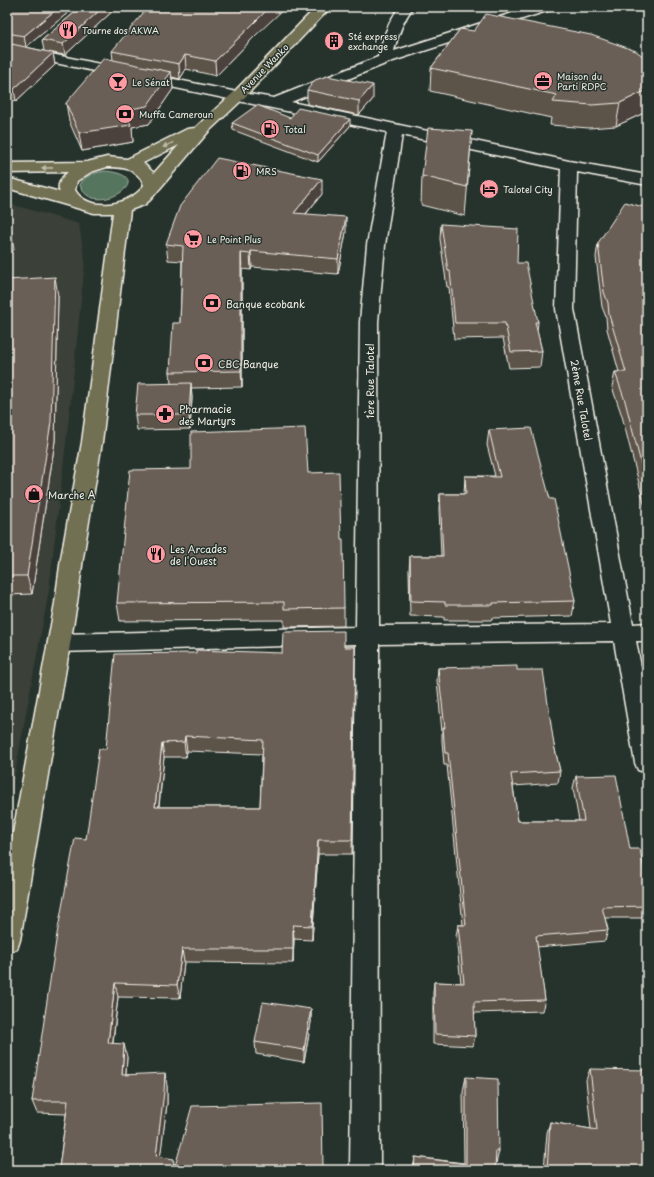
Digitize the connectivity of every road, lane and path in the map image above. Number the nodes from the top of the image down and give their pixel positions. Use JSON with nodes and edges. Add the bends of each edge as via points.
{"nodes":[{"id":1,"x":324,"y":7,"type":"edge"},
{"id":2,"x":406,"y":7,"type":"edge"},
{"id":3,"x":545,"y":7,"type":"edge"},
{"id":4,"x":7,"y":49,"type":"edge"},
{"id":5,"x":385,"y":58,"type":"junction"},
{"id":6,"x":236,"y":97,"type":"junction"},
{"id":7,"x":275,"y":103,"type":"junction"},
{"id":8,"x":203,"y":128,"type":"junction"},
{"id":9,"x":395,"y":129,"type":"junction"},
{"id":10,"x":129,"y":164,"type":"junction"},
{"id":11,"x":569,"y":166,"type":"junction"},
{"id":12,"x":86,"y":167,"type":"junction"},
{"id":13,"x":7,"y":168,"type":"edge"},
{"id":14,"x":647,"y":180,"type":"edge"},
{"id":15,"x":7,"y":183,"type":"edge"},
{"id":16,"x":152,"y":185,"type":"junction"},
{"id":17,"x":80,"y":204,"type":"junction"},
{"id":18,"x":122,"y":207,"type":"junction"},
{"id":19,"x":647,"y":632,"type":"edge"},
{"id":20,"x":623,"y":633,"type":"junction"},
{"id":21,"x":368,"y":634,"type":"junction"},
{"id":22,"x":59,"y":643,"type":"junction"},
{"id":23,"x":647,"y":764,"type":"edge"},
{"id":24,"x":7,"y":940,"type":"edge"},
{"id":25,"x":365,"y":1170,"type":"edge"}],
"edges":[{"from":1,"to":6,"type":"highway","name":"Avenue Wanko"},
{"from":2,"to":5,"type":"street","via":[[396,21]]},
{"from":3,"to":5,"type":"street"},
{"from":4,"to":6,"type":"street","via":[[35,49]]},
{"from":5,"to":7,"type":"street"},
{"from":6,"to":7,"type":"street"},
{"from":6,"to":8,"type":"highway","name":"Avenue Wanko"},
{"from":7,"to":9,"type":"street"},
{"from":8,"to":10,"type":"highway","name":"Avenue Wanko","one_way":true},
{"from":8,"to":16,"type":"highway","name":"Avenue Wanko"},
{"from":9,"to":11,"type":"street"},
{"from":9,"to":21,"type":"street","name":"1ère Rue Talotel","via":[[376,244],[369,322]]},
{"from":10,"to":12,"type":"highway","via":[[107,162]]},
{"from":10,"to":16,"type":"highway","via":[[142,169],[149,176]]},
{"from":11,"to":14,"type":"street"},
{"from":11,"to":20,"type":"street","name":"2ème Rue Talotel","via":[[565,309]]},
{"from":12,"to":13,"type":"highway","one_way":true},
{"from":12,"to":17,"type":"highway","via":[[72,177],[67,190]]},
{"from":15,"to":17,"type":"highway"},
{"from":16,"to":18,"type":"highway","via":[[147,194],[137,202]]},
{"from":17,"to":18,"type":"highway","via":[[107,209]]},
{"from":18,"to":22,"type":"highway","via":[[92,442]]},
{"from":19,"to":20,"type":"street"},
{"from":20,"to":21,"type":"street"},
{"from":20,"to":23,"type":"street","name":"2ème Rue Talotel"},
{"from":21,"to":22,"type":"street"},
{"from":21,"to":25,"type":"street","name":"1ère Rue Talotel"},
{"from":22,"to":24,"type":"highway"}]}
